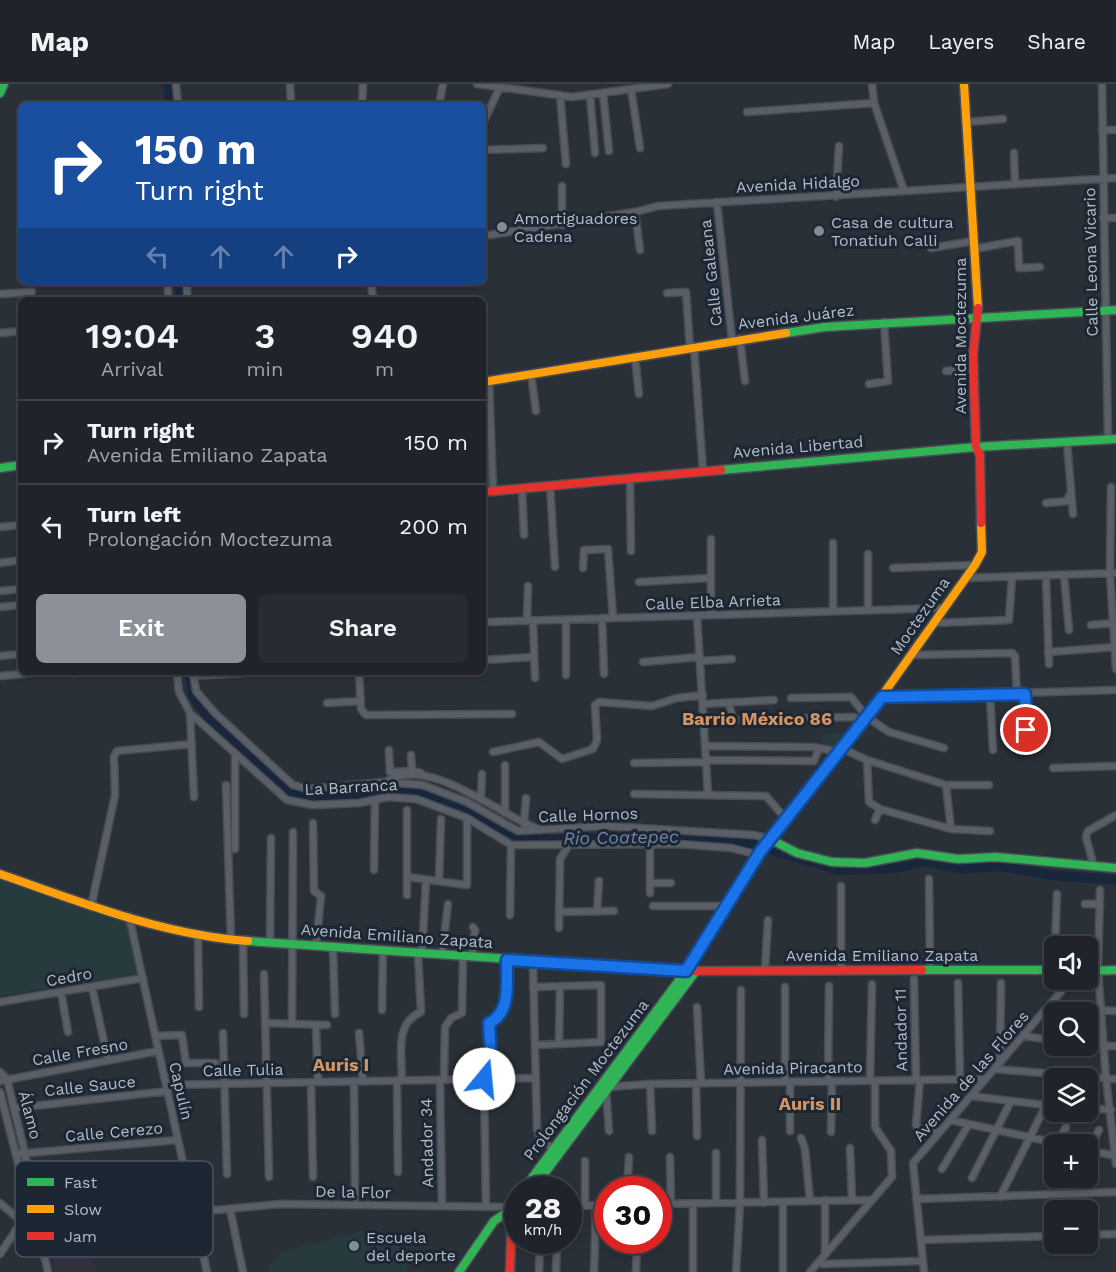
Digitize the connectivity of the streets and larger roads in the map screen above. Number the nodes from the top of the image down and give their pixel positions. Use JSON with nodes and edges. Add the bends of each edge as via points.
{"nodes":[{"id":1,"x":4,"y":84,"type":"edge"},
{"id":2,"x":176,"y":84,"type":"edge"},
{"id":3,"x":186,"y":84,"type":"edge"},
{"id":4,"x":290,"y":84,"type":"edge"},
{"id":5,"x":363,"y":84,"type":"edge"},
{"id":6,"x":443,"y":84,"type":"edge"},
{"id":7,"x":477,"y":84,"type":"edge"},
{"id":8,"x":668,"y":84,"type":"edge"},
{"id":9,"x":872,"y":84,"type":"edge"},
{"id":10,"x":964,"y":84,"type":"edge"},
{"id":11,"x":1102,"y":84,"type":"edge"},
{"id":12,"x":499,"y":89,"type":"junction"},
{"id":13,"x":631,"y":89,"type":"junction"},
{"id":14,"x":0,"y":93,"type":"edge"},
{"id":15,"x":603,"y":93,"type":"junction"},
{"id":16,"x":560,"y":95,"type":"junction"},
{"id":17,"x":590,"y":95,"type":"junction"},
{"id":18,"x":177,"y":102,"type":"edge"},
{"id":19,"x":291,"y":102,"type":"edge"},
{"id":20,"x":362,"y":102,"type":"edge"},
{"id":21,"x":440,"y":102,"type":"edge"},
{"id":22,"x":874,"y":103,"type":"junction"},
{"id":23,"x":747,"y":112,"type":"dead end"},
{"id":24,"x":486,"y":117,"type":"edge"},
{"id":25,"x":1003,"y":119,"type":"dead end"},
{"id":26,"x":967,"y":122,"type":"junction"},
{"id":27,"x":1116,"y":129,"type":"edge"},
{"id":28,"x":1102,"y":130,"type":"junction"},
{"id":29,"x":839,"y":146,"type":"dead end"},
{"id":30,"x":543,"y":148,"type":"dead end"},
{"id":31,"x":640,"y":148,"type":"dead end"},
{"id":32,"x":486,"y":150,"type":"edge"},
{"id":33,"x":609,"y":151,"type":"dead end"},
{"id":34,"x":595,"y":153,"type":"dead end"},
{"id":35,"x":1014,"y":153,"type":"dead end"},
{"id":36,"x":566,"y":164,"type":"dead end"},
{"id":37,"x":1116,"y":178,"type":"edge"},
{"id":38,"x":1102,"y":179,"type":"junction"},
{"id":39,"x":1015,"y":183,"type":"junction"},
{"id":40,"x":973,"y":185,"type":"junction"},
{"id":41,"x":562,"y":186,"type":"dead end"},
{"id":42,"x":904,"y":191,"type":"junction"},
{"id":43,"x":836,"y":197,"type":"junction"},
{"id":44,"x":717,"y":202,"type":"junction"},
{"id":45,"x":635,"y":212,"type":"junction"},
{"id":46,"x":1103,"y":218,"type":"junction"},
{"id":47,"x":1116,"y":218,"type":"edge"},
{"id":48,"x":562,"y":225,"type":"junction"},
{"id":49,"x":486,"y":236,"type":"edge"},
{"id":50,"x":974,"y":245,"type":"junction"},
{"id":51,"x":931,"y":248,"type":"dead end"},
{"id":52,"x":640,"y":250,"type":"dead end"},
{"id":53,"x":1040,"y":267,"type":"dead end"},
{"id":54,"x":32,"y":292,"type":"dead end"},
{"id":55,"x":667,"y":293,"type":"dead end"},
{"id":56,"x":0,"y":294,"type":"edge"},
{"id":57,"x":1106,"y":310,"type":"junction"},
{"id":58,"x":1116,"y":310,"type":"edge"},
{"id":59,"x":974,"y":319,"type":"junction"},
{"id":60,"x":884,"y":322,"type":"junction"},
{"id":61,"x":18,"y":331,"type":"edge"},
{"id":62,"x":0,"y":333,"type":"edge"},
{"id":63,"x":736,"y":340,"type":"junction"},
{"id":64,"x":692,"y":348,"type":"junction"},
{"id":65,"x":635,"y":357,"type":"junction"},
{"id":66,"x":974,"y":368,"type":"junction"},
{"id":67,"x":946,"y":371,"type":"dead end"},
{"id":68,"x":531,"y":374,"type":"junction"},
{"id":69,"x":486,"y":381,"type":"edge"},
{"id":70,"x":745,"y":381,"type":"dead end"},
{"id":71,"x":869,"y":384,"type":"dead end"},
{"id":72,"x":639,"y":394,"type":"dead end"},
{"id":73,"x":536,"y":411,"type":"dead end"},
{"id":74,"x":486,"y":426,"type":"edge"},
{"id":75,"x":491,"y":426,"type":"junction"},
{"id":76,"x":1112,"y":439,"type":"edge"},
{"id":77,"x":1067,"y":442,"type":"junction"},
{"id":78,"x":976,"y":447,"type":"junction"},
{"id":79,"x":18,"y":465,"type":"edge"},
{"id":80,"x":0,"y":468,"type":"edge"},
{"id":81,"x":703,"y":471,"type":"junction"},
{"id":82,"x":630,"y":478,"type":"junction"},
{"id":83,"x":550,"y":486,"type":"junction"},
{"id":84,"x":1069,"y":486,"type":"junction"},
{"id":85,"x":1111,"y":487,"type":"dead end"},
{"id":86,"x":522,"y":488,"type":"junction"},
{"id":87,"x":493,"y":491,"type":"junction"},
{"id":88,"x":486,"y":492,"type":"edge"},
{"id":89,"x":1046,"y":503,"type":"dead end"},
{"id":90,"x":1072,"y":514,"type":"dead end"},
{"id":91,"x":18,"y":525,"type":"edge"},
{"id":92,"x":0,"y":527,"type":"edge"},
{"id":93,"x":524,"y":535,"type":"dead end"},
{"id":94,"x":711,"y":539,"type":"dead end"},
{"id":95,"x":833,"y":543,"type":"dead end"},
{"id":96,"x":631,"y":551,"type":"dead end"},
{"id":97,"x":981,"y":552,"type":"joint"},
{"id":98,"x":868,"y":554,"type":"dead end"},
{"id":99,"x":18,"y":560,"type":"edge"},
{"id":100,"x":0,"y":563,"type":"edge"},
{"id":101,"x":975,"y":565,"type":"junction"},
{"id":102,"x":555,"y":567,"type":"dead end"},
{"id":103,"x":583,"y":568,"type":"dead end"},
{"id":104,"x":893,"y":568,"type":"dead end"},
{"id":105,"x":1113,"y":573,"type":"edge"},
{"id":106,"x":1046,"y":576,"type":"junction"},
{"id":107,"x":1064,"y":576,"type":"junction"},
{"id":108,"x":1012,"y":577,"type":"junction"},
{"id":109,"x":710,"y":578,"type":"junction"},
{"id":110,"x":966,"y":578,"type":"junction"},
{"id":111,"x":639,"y":582,"type":"dead end"},
{"id":112,"x":528,"y":586,"type":"dead end"},
{"id":113,"x":18,"y":589,"type":"edge"},
{"id":114,"x":0,"y":591,"type":"edge"},
{"id":115,"x":18,"y":605,"type":"edge"},
{"id":116,"x":0,"y":607,"type":"edge"},
{"id":117,"x":944,"y":608,"type":"junction"},
{"id":118,"x":868,"y":610,"type":"junction"},
{"id":119,"x":833,"y":611,"type":"junction"},
{"id":120,"x":711,"y":615,"type":"junction"},
{"id":121,"x":697,"y":616,"type":"junction"},
{"id":122,"x":602,"y":618,"type":"junction"},
{"id":123,"x":613,"y":618,"type":"junction"},
{"id":124,"x":566,"y":620,"type":"junction"},
{"id":125,"x":530,"y":621,"type":"junction"},
{"id":126,"x":486,"y":622,"type":"edge"},
{"id":127,"x":934,"y":623,"type":"junction"},
{"id":128,"x":1114,"y":623,"type":"junction"},
{"id":129,"x":1091,"y":625,"type":"dead end"},
{"id":130,"x":1068,"y":630,"type":"dead end"},
{"id":131,"x":1115,"y":647,"type":"edge"},
{"id":132,"x":1048,"y":652,"type":"junction"},
{"id":133,"x":18,"y":654,"type":"edge"},
{"id":134,"x":911,"y":655,"type":"junction"},
{"id":135,"x":0,"y":656,"type":"edge"},
{"id":136,"x":534,"y":657,"type":"junction"},
{"id":137,"x":700,"y":659,"type":"junction"},
{"id":138,"x":732,"y":659,"type":"dead end"},
{"id":139,"x":486,"y":660,"type":"edge"},
{"id":140,"x":643,"y":662,"type":"dead end"},
{"id":141,"x":1049,"y":664,"type":"dead end"},
{"id":142,"x":1116,"y":669,"type":"edge"},
{"id":143,"x":18,"y":674,"type":"edge"},
{"id":144,"x":604,"y":674,"type":"dead end"},
{"id":145,"x":177,"y":675,"type":"edge"},
{"id":146,"x":193,"y":675,"type":"edge"},
{"id":147,"x":359,"y":675,"type":"edge"},
{"id":148,"x":566,"y":675,"type":"dead end"},
{"id":149,"x":2,"y":676,"type":"dead end"},
{"id":150,"x":535,"y":678,"type":"dead end"},
{"id":151,"x":1116,"y":690,"type":"edge"},
{"id":152,"x":1025,"y":694,"type":"junction"},
{"id":153,"x":703,"y":695,"type":"junction"},
{"id":154,"x":990,"y":695,"type":"junction"},
{"id":155,"x":1017,"y":695,"type":"junction"},
{"id":156,"x":882,"y":697,"type":"junction"},
{"id":157,"x":791,"y":698,"type":"dead end"},
{"id":158,"x":774,"y":700,"type":"dead end"},
{"id":159,"x":361,"y":701,"type":"junction"},
{"id":160,"x":327,"y":704,"type":"dead end"},
{"id":161,"x":703,"y":704,"type":"junction"},
{"id":162,"x":730,"y":708,"type":"dead end"},
{"id":163,"x":190,"y":713,"type":"junction"},
{"id":164,"x":512,"y":714,"type":"dead end"},
{"id":165,"x":865,"y":720,"type":"junction"},
{"id":166,"x":192,"y":744,"type":"junction"},
{"id":167,"x":706,"y":746,"type":"junction"},
{"id":168,"x":819,"y":748,"type":"junction"},
{"id":169,"x":944,"y":748,"type":"dead end"},
{"id":170,"x":1026,"y":748,"type":"dead end"},
{"id":171,"x":389,"y":750,"type":"dead end"},
{"id":172,"x":993,"y":750,"type":"dead end"},
{"id":173,"x":842,"y":751,"type":"junction"},
{"id":174,"x":493,"y":752,"type":"dead end"},
{"id":175,"x":235,"y":755,"type":"junction"},
{"id":176,"x":411,"y":755,"type":"dead end"},
{"id":177,"x":867,"y":760,"type":"junction"},
{"id":178,"x":707,"y":761,"type":"junction"},
{"id":179,"x":634,"y":763,"type":"dead end"},
{"id":180,"x":505,"y":765,"type":"dead end"},
{"id":181,"x":1116,"y":766,"type":"edge"},
{"id":182,"x":1053,"y":768,"type":"dead end"},
{"id":183,"x":412,"y":771,"type":"junction"},
{"id":184,"x":482,"y":774,"type":"dead end"},
{"id":185,"x":427,"y":775,"type":"junction"},
{"id":186,"x":386,"y":782,"type":"junction"},
{"id":187,"x":225,"y":785,"type":"dead end"},
{"id":188,"x":946,"y":785,"type":"junction"},
{"id":189,"x":989,"y":785,"type":"dead end"},
{"id":190,"x":634,"y":794,"type":"dead end"},
{"id":191,"x":708,"y":794,"type":"junction"},
{"id":192,"x":194,"y":797,"type":"dead end"},
{"id":193,"x":481,"y":797,"type":"junction"},
{"id":194,"x":526,"y":798,"type":"dead end"},
{"id":195,"x":375,"y":800,"type":"junction"},
{"id":196,"x":880,"y":809,"type":"junction"},
{"id":197,"x":407,"y":810,"type":"dead end"},
{"id":198,"x":505,"y":813,"type":"junction"},
{"id":199,"x":1116,"y":815,"type":"edge"},
{"id":200,"x":467,"y":818,"type":"junction"},
{"id":201,"x":441,"y":819,"type":"dead end"},
{"id":202,"x":786,"y":819,"type":"junction"},
{"id":203,"x":875,"y":820,"type":"dead end"},
{"id":204,"x":313,"y":823,"type":"dead end"},
{"id":205,"x":524,"y":824,"type":"junction"},
{"id":206,"x":951,"y":829,"type":"junction"},
{"id":207,"x":544,"y":830,"type":"junction"},
{"id":208,"x":990,"y":831,"type":"dead end"},
{"id":209,"x":293,"y":832,"type":"dead end"},
{"id":210,"x":271,"y":838,"type":"dead end"},
{"id":211,"x":769,"y":840,"type":"junction"},
{"id":212,"x":650,"y":843,"type":"junction"},
{"id":213,"x":511,"y":845,"type":"junction"},
{"id":214,"x":569,"y":846,"type":"junction"},
{"id":215,"x":235,"y":849,"type":"dead end"},
{"id":216,"x":759,"y":853,"type":"junction"},
{"id":217,"x":1094,"y":867,"type":"junction"},
{"id":218,"x":1116,"y":868,"type":"edge"},
{"id":219,"x":374,"y":870,"type":"dead end"},
{"id":220,"x":0,"y":874,"type":"edge"},
{"id":221,"x":408,"y":877,"type":"junction"},
{"id":222,"x":929,"y":879,"type":"dead end"},
{"id":223,"x":426,"y":880,"type":"junction"},
{"id":224,"x":439,"y":881,"type":"junction"},
{"id":225,"x":599,"y":881,"type":"dead end"},
{"id":226,"x":650,"y":883,"type":"junction"},
{"id":227,"x":671,"y":883,"type":"dead end"},
{"id":228,"x":841,"y":886,"type":"dead end"},
{"id":229,"x":1100,"y":890,"type":"dead end"},
{"id":230,"x":650,"y":893,"type":"dead end"},
{"id":231,"x":1057,"y":894,"type":"dead end"},
{"id":232,"x":407,"y":896,"type":"dead end"},
{"id":233,"x":448,"y":904,"type":"dead end"},
{"id":234,"x":1084,"y":904,"type":"dead end"},
{"id":235,"x":1100,"y":904,"type":"junction"},
{"id":236,"x":653,"y":906,"type":"dead end"},
{"id":237,"x":728,"y":906,"type":"junction"},
{"id":238,"x":91,"y":907,"type":"junction"},
{"id":239,"x":597,"y":911,"type":"junction"},
{"id":240,"x":614,"y":911,"type":"dead end"},
{"id":241,"x":559,"y":912,"type":"junction"},
{"id":242,"x":510,"y":915,"type":"dead end"},
{"id":243,"x":129,"y":916,"type":"junction"},
{"id":244,"x":768,"y":920,"type":"dead end"},
{"id":245,"x":472,"y":927,"type":"dead end"},
{"id":246,"x":559,"y":928,"type":"dead end"},
{"id":247,"x":198,"y":936,"type":"junction"},
{"id":248,"x":1055,"y":936,"type":"edge"},
{"id":249,"x":231,"y":939,"type":"junction"},
{"id":250,"x":243,"y":940,"type":"junction"},
{"id":251,"x":270,"y":942,"type":"junction"},
{"id":252,"x":292,"y":944,"type":"junction"},
{"id":253,"x":316,"y":946,"type":"junction"},
{"id":254,"x":333,"y":947,"type":"junction"},
{"id":255,"x":383,"y":951,"type":"junction"},
{"id":256,"x":420,"y":954,"type":"junction"},
{"id":257,"x":442,"y":955,"type":"junction"},
{"id":258,"x":467,"y":957,"type":"junction"},
{"id":259,"x":507,"y":960,"type":"junction"},
{"id":260,"x":533,"y":962,"type":"junction"},
{"id":261,"x":765,"y":970,"type":"junction"},
{"id":262,"x":841,"y":970,"type":"junction"},
{"id":263,"x":930,"y":970,"type":"junction"},
{"id":264,"x":1044,"y":970,"type":"edge"},
{"id":265,"x":1098,"y":970,"type":"junction"},
{"id":266,"x":1116,"y":970,"type":"edge"},
{"id":267,"x":686,"y":971,"type":"junction"},
{"id":268,"x":696,"y":971,"type":"junction"},
{"id":269,"x":264,"y":974,"type":"dead end"},
{"id":270,"x":143,"y":978,"type":"junction"},
{"id":271,"x":914,"y":979,"type":"dead end"},
{"id":272,"x":1001,"y":983,"type":"dead end"},
{"id":273,"x":872,"y":984,"type":"dead end"},
{"id":274,"x":958,"y":984,"type":"dead end"},
{"id":275,"x":560,"y":986,"type":"junction"},
{"id":276,"x":829,"y":986,"type":"dead end"},
{"id":277,"x":92,"y":987,"type":"junction"},
{"id":278,"x":533,"y":987,"type":"junction"},
{"id":279,"x":785,"y":987,"type":"dead end"},
{"id":280,"x":741,"y":990,"type":"dead end"},
{"id":281,"x":1063,"y":990,"type":"edge"},
{"id":282,"x":61,"y":992,"type":"junction"},
{"id":283,"x":0,"y":1002,"type":"edge"},
{"id":284,"x":1053,"y":1002,"type":"edge"},
{"id":285,"x":199,"y":1007,"type":"dead end"},
{"id":286,"x":697,"y":1007,"type":"dead end"},
{"id":287,"x":382,"y":1010,"type":"dead end"},
{"id":288,"x":1098,"y":1011,"type":"edge"},
{"id":289,"x":1101,"y":1011,"type":"junction"},
{"id":290,"x":1116,"y":1011,"type":"edge"},
{"id":291,"x":1044,"y":1013,"type":"edge"},
{"id":292,"x":244,"y":1014,"type":"dead end"},
{"id":293,"x":334,"y":1014,"type":"dead end"},
{"id":294,"x":265,"y":1023,"type":"junction"},
{"id":295,"x":292,"y":1024,"type":"junction"},
{"id":296,"x":327,"y":1025,"type":"dead end"},
{"id":297,"x":316,"y":1026,"type":"junction"},
{"id":298,"x":68,"y":1032,"type":"dead end"},
{"id":299,"x":223,"y":1033,"type":"dead end"},
{"id":300,"x":359,"y":1033,"type":"dead end"},
{"id":301,"x":155,"y":1036,"type":"junction"},
{"id":302,"x":1023,"y":1036,"type":"junction"},
{"id":303,"x":1044,"y":1039,"type":"edge"},
{"id":304,"x":559,"y":1043,"type":"junction"},
{"id":305,"x":535,"y":1045,"type":"junction"},
{"id":306,"x":1098,"y":1046,"type":"edge"},
{"id":307,"x":1104,"y":1047,"type":"junction"},
{"id":308,"x":1116,"y":1047,"type":"edge"},
{"id":309,"x":158,"y":1051,"type":"junction"},
{"id":310,"x":108,"y":1060,"type":"junction"},
{"id":311,"x":215,"y":1063,"type":"dead end"},
{"id":312,"x":997,"y":1066,"type":"junction"},
{"id":313,"x":0,"y":1072,"type":"edge"},
{"id":314,"x":535,"y":1078,"type":"junction"},
{"id":315,"x":484,"y":1079,"type":"junction"},
{"id":316,"x":492,"y":1079,"type":"junction"},
{"id":317,"x":985,"y":1079,"type":"junction"},
{"id":318,"x":1106,"y":1079,"type":"junction"},
{"id":319,"x":1116,"y":1079,"type":"edge"},
{"id":320,"x":3,"y":1080,"type":"edge"},
{"id":321,"x":400,"y":1080,"type":"junction"},
{"id":322,"x":442,"y":1080,"type":"junction"},
{"id":323,"x":918,"y":1080,"type":"junction"},
{"id":324,"x":960,"y":1080,"type":"junction"},
{"id":325,"x":354,"y":1081,"type":"junction"},
{"id":326,"x":363,"y":1081,"type":"junction"},
{"id":327,"x":830,"y":1081,"type":"junction"},
{"id":328,"x":873,"y":1081,"type":"junction"},
{"id":329,"x":315,"y":1082,"type":"junction"},
{"id":330,"x":742,"y":1082,"type":"junction"},
{"id":331,"x":787,"y":1082,"type":"junction"},
{"id":332,"x":225,"y":1083,"type":"junction"},
{"id":333,"x":268,"y":1083,"type":"junction"},
{"id":334,"x":650,"y":1083,"type":"junction"},
{"id":335,"x":698,"y":1083,"type":"junction"},
{"id":336,"x":606,"y":1087,"type":"junction"},
{"id":337,"x":168,"y":1088,"type":"junction"},
{"id":338,"x":0,"y":1092,"type":"edge"},
{"id":339,"x":971,"y":1096,"type":"junction"},
{"id":340,"x":1011,"y":1101,"type":"junction"},
{"id":341,"x":1044,"y":1105,"type":"edge"},
{"id":342,"x":15,"y":1108,"type":"junction"},
{"id":343,"x":1044,"y":1109,"type":"edge"},
{"id":344,"x":1098,"y":1109,"type":"edge"},
{"id":345,"x":1111,"y":1110,"type":"junction"},
{"id":346,"x":950,"y":1120,"type":"junction"},
{"id":347,"x":969,"y":1124,"type":"junction"},
{"id":348,"x":1065,"y":1127,"type":"dead end"},
{"id":349,"x":996,"y":1130,"type":"junction"},
{"id":350,"x":1099,"y":1130,"type":"dead end"},
{"id":351,"x":609,"y":1131,"type":"dead end"},
{"id":352,"x":652,"y":1131,"type":"dead end"},
{"id":353,"x":790,"y":1131,"type":"dead end"},
{"id":354,"x":940,"y":1131,"type":"junction"},
{"id":355,"x":831,"y":1132,"type":"dead end"},
{"id":356,"x":1063,"y":1134,"type":"edge"},
{"id":357,"x":1097,"y":1134,"type":"edge"},
{"id":358,"x":697,"y":1136,"type":"dead end"},
{"id":359,"x":1030,"y":1137,"type":"junction"},
{"id":360,"x":801,"y":1138,"type":"dead end"},
{"id":361,"x":178,"y":1140,"type":"junction"},
{"id":362,"x":762,"y":1140,"type":"dead end"},
{"id":363,"x":1044,"y":1140,"type":"edge"},
{"id":364,"x":850,"y":1148,"type":"dead end"},
{"id":365,"x":555,"y":1152,"type":"junction"},
{"id":366,"x":26,"y":1153,"type":"junction"},
{"id":367,"x":716,"y":1153,"type":"dead end"},
{"id":368,"x":1098,"y":1153,"type":"edge"},
{"id":369,"x":16,"y":1154,"type":"junction"},
{"id":370,"x":1115,"y":1156,"type":"edge"},
{"id":371,"x":629,"y":1157,"type":"dead end"},
{"id":372,"x":670,"y":1158,"type":"dead end"},
{"id":373,"x":18,"y":1161,"type":"edge"},
{"id":374,"x":28,"y":1161,"type":"edge"},
{"id":375,"x":183,"y":1161,"type":"edge"},
{"id":376,"x":585,"y":1161,"type":"dead end"},
{"id":377,"x":1116,"y":1164,"type":"edge"},
{"id":378,"x":942,"y":1170,"type":"dead end"},
{"id":379,"x":398,"y":1172,"type":"dead end"},
{"id":380,"x":227,"y":1174,"type":"dead end"},
{"id":381,"x":535,"y":1176,"type":"edge"},
{"id":382,"x":540,"y":1176,"type":"edge"},
{"id":383,"x":628,"y":1176,"type":"edge"},
{"id":384,"x":670,"y":1176,"type":"edge"},
{"id":385,"x":269,"y":1177,"type":"dead end"},
{"id":386,"x":313,"y":1177,"type":"dead end"},
{"id":387,"x":972,"y":1178,"type":"dead end"},
{"id":388,"x":1116,"y":1192,"type":"edge"},
{"id":389,"x":1000,"y":1197,"type":"junction"},
{"id":390,"x":355,"y":1199,"type":"dead end"},
{"id":391,"x":916,"y":1199,"type":"junction"},
{"id":392,"x":825,"y":1200,"type":"junction"},
{"id":393,"x":852,"y":1200,"type":"junction"},
{"id":394,"x":872,"y":1200,"type":"junction"},
{"id":395,"x":810,"y":1201,"type":"junction"},
{"id":396,"x":783,"y":1202,"type":"junction"},
{"id":397,"x":0,"y":1203,"type":"edge"},
{"id":398,"x":716,"y":1203,"type":"junction"},
{"id":399,"x":740,"y":1203,"type":"junction"},
{"id":400,"x":764,"y":1203,"type":"junction"},
{"id":401,"x":672,"y":1204,"type":"edge"},
{"id":402,"x":693,"y":1204,"type":"junction"},
{"id":403,"x":582,"y":1205,"type":"edge"},
{"id":404,"x":585,"y":1205,"type":"junction"},
{"id":405,"x":594,"y":1205,"type":"edge"},
{"id":406,"x":442,"y":1206,"type":"junction"},
{"id":407,"x":486,"y":1206,"type":"junction"},
{"id":408,"x":504,"y":1206,"type":"edge"},
{"id":409,"x":230,"y":1209,"type":"junction"},
{"id":410,"x":213,"y":1210,"type":"edge"},
{"id":411,"x":504,"y":1214,"type":"edge"},
{"id":412,"x":15,"y":1215,"type":"edge"},
{"id":413,"x":15,"y":1232,"type":"edge"},
{"id":414,"x":1116,"y":1234,"type":"edge"},
{"id":415,"x":1098,"y":1235,"type":"edge"},
{"id":416,"x":1044,"y":1236,"type":"edge"},
{"id":417,"x":921,"y":1240,"type":"junction"},
{"id":418,"x":0,"y":1254,"type":"edge"},
{"id":419,"x":512,"y":1254,"type":"edge"},
{"id":420,"x":540,"y":1254,"type":"edge"},
{"id":421,"x":557,"y":1254,"type":"edge"},
{"id":422,"x":595,"y":1254,"type":"edge"},
{"id":423,"x":637,"y":1254,"type":"edge"},
{"id":424,"x":45,"y":1257,"type":"edge"},
{"id":425,"x":204,"y":1257,"type":"edge"},
{"id":426,"x":823,"y":1259,"type":"junction"},
{"id":427,"x":923,"y":1261,"type":"junction"},
{"id":428,"x":48,"y":1272,"type":"edge"},
{"id":429,"x":207,"y":1272,"type":"edge"},
{"id":430,"x":243,"y":1272,"type":"edge"},
{"id":431,"x":459,"y":1272,"type":"edge"},
{"id":432,"x":510,"y":1272,"type":"edge"},
{"id":433,"x":539,"y":1272,"type":"edge"},
{"id":434,"x":556,"y":1272,"type":"edge"},
{"id":435,"x":594,"y":1272,"type":"edge"},
{"id":436,"x":636,"y":1272,"type":"edge"},
{"id":437,"x":693,"y":1272,"type":"edge"},
{"id":438,"x":736,"y":1272,"type":"edge"},
{"id":439,"x":783,"y":1272,"type":"edge"},
{"id":440,"x":810,"y":1272,"type":"edge"},
{"id":441,"x":824,"y":1272,"type":"edge"},
{"id":442,"x":924,"y":1272,"type":"edge"}],
"edges":[{"from":1,"to":14,"type":"street"},
{"from":2,"to":3,"type":"street"},
{"from":2,"to":18,"type":"street"},
{"from":4,"to":19,"type":"street"},
{"from":5,"to":20,"type":"street"},
{"from":6,"to":21,"type":"street"},
{"from":7,"to":12,"type":"street"},
{"from":8,"to":13,"type":"street"},
{"from":9,"to":22,"type":"street"},
{"from":10,"to":26,"type":"street","name":"Avenida Moctezuma"},
{"from":11,"to":28,"type":"street","name":"Calle Leona Vicario"},
{"from":12,"to":16,"type":"street"},
{"from":12,"to":24,"type":"street"},
{"from":13,"to":15,"type":"street"},
{"from":13,"to":31,"type":"street"},
{"from":15,"to":17,"type":"street"},
{"from":15,"to":33,"type":"street"},
{"from":16,"to":17,"type":"street"},
{"from":16,"to":36,"type":"street"},
{"from":17,"to":34,"type":"street"},
{"from":22,"to":23,"type":"street"},
{"from":22,"to":42,"type":"street"},
{"from":25,"to":26,"type":"street"},
{"from":26,"to":40,"type":"street","name":"Avenida Moctezuma"},
{"from":27,"to":28,"type":"street"},
{"from":28,"to":38,"type":"street","name":"Calle Leona Vicario"},
{"from":29,"to":43,"type":"street"},
{"from":30,"to":32,"type":"street"},
{"from":35,"to":39,"type":"street"},
{"from":37,"to":38,"type":"street","name":"Avenida Hidalgo"},
{"from":38,"to":39,"type":"street","name":"Avenida Hidalgo"},
{"from":38,"to":46,"type":"street","name":"Calle Leona Vicario"},
{"from":39,"to":40,"type":"street","name":"Avenida Hidalgo"},
{"from":40,"to":42,"type":"street","name":"Avenida Hidalgo"},
{"from":40,"to":50,"type":"street","name":"Avenida Moctezuma"},
{"from":41,"to":48,"type":"street"},
{"from":42,"to":43,"type":"street","name":"Avenida Hidalgo"},
{"from":43,"to":44,"type":"street","name":"Avenida Hidalgo"},
{"from":44,"to":45,"type":"street","name":"Avenida Hidalgo","via":[[658,206]]},
{"from":44,"to":63,"type":"street","name":"Calle Galeana"},
{"from":45,"to":48,"type":"street","name":"Avenida Hidalgo"},
{"from":45,"to":52,"type":"street"},
{"from":46,"to":47,"type":"street"},
{"from":46,"to":57,"type":"street","name":"Calle Leona Vicario"},
{"from":48,"to":49,"type":"street","name":"Avenida Hidalgo"},
{"from":50,"to":51,"type":"street"},
{"from":50,"to":53,"type":"street","via":[[1018,241],[1019,268]]},
{"from":50,"to":59,"type":"street","name":"Avenida Moctezuma","via":[[978,309]]},
{"from":54,"to":56,"type":"street"},
{"from":55,"to":64,"type":"street","name":"Calle Galeana","via":[[686,292]]},
{"from":57,"to":58,"type":"street","name":"Avenida Juárez"},
{"from":57,"to":59,"type":"street","name":"Avenida Juárez"},
{"from":57,"to":76,"type":"street","name":"Calle Leona Vicario"},
{"from":59,"to":60,"type":"street","name":"Avenida Juárez"},
{"from":59,"to":66,"type":"street","name":"Avenida Moctezuma"},
{"from":60,"to":63,"type":"street","name":"Avenida Juárez"},
{"from":60,"to":71,"type":"street","via":[[888,381]]},
{"from":61,"to":62,"type":"street"},
{"from":63,"to":64,"type":"street","name":"Avenida Juárez"},
{"from":63,"to":70,"type":"street","name":"Calle Galeana"},
{"from":64,"to":65,"type":"street","name":"Avenida Juárez"},
{"from":64,"to":81,"type":"street","name":"Calle Galeana"},
{"from":65,"to":68,"type":"street","name":"Avenida Juárez"},
{"from":65,"to":72,"type":"street"},
{"from":66,"to":67,"type":"street"},
{"from":66,"to":78,"type":"street","name":"Avenida Moctezuma"},
{"from":68,"to":69,"type":"street","name":"Avenida Juárez"},
{"from":68,"to":73,"type":"street"},
{"from":69,"to":75,"type":"street"},
{"from":74,"to":75,"type":"street"},
{"from":75,"to":87,"type":"street"},
{"from":76,"to":77,"type":"street","name":"Avenida Libertad"},
{"from":77,"to":78,"type":"street","name":"Avenida Libertad"},
{"from":77,"to":84,"type":"street"},
{"from":78,"to":81,"type":"street","name":"Avenida Libertad"},
{"from":78,"to":97,"type":"street","name":"Avenida Moctezuma","via":[[981,455]]},
{"from":79,"to":80,"type":"street"},
{"from":81,"to":82,"type":"street","name":"Avenida Libertad"},
{"from":82,"to":83,"type":"street","name":"Avenida Libertad"},
{"from":82,"to":96,"type":"street"},
{"from":83,"to":86,"type":"street","name":"Avenida Libertad"},
{"from":83,"to":102,"type":"street"},
{"from":84,"to":89,"type":"street","via":[[1068,501]]},
{"from":84,"to":90,"type":"street"},
{"from":85,"to":105,"type":"street"},
{"from":86,"to":87,"type":"street","name":"Avenida Libertad"},
{"from":86,"to":93,"type":"street"},
{"from":87,"to":88,"type":"street","name":"Avenida Libertad"},
{"from":91,"to":92,"type":"street"},
{"from":94,"to":109,"type":"street"},
{"from":95,"to":119,"type":"street"},
{"from":97,"to":101,"type":"street","name":"Moctezuma"},
{"from":98,"to":118,"type":"street"},
{"from":99,"to":100,"type":"street"},
{"from":101,"to":104,"type":"street"},
{"from":101,"to":110,"type":"street","name":"Moctezuma"},
{"from":103,"to":123,"type":"street","via":[[584,550],[608,549]]},
{"from":105,"to":107,"type":"street"},
{"from":105,"to":128,"type":"street"},
{"from":106,"to":107,"type":"street"},
{"from":106,"to":108,"type":"street"},
{"from":106,"to":132,"type":"street"},
{"from":107,"to":130,"type":"street"},
{"from":108,"to":110,"type":"street"},
{"from":108,"to":127,"type":"street","via":[[1009,620]]},
{"from":109,"to":111,"type":"street"},
{"from":109,"to":120,"type":"street"},
{"from":110,"to":117,"type":"street","name":"Moctezuma"},
{"from":112,"to":125,"type":"street"},
{"from":113,"to":114,"type":"street"},
{"from":115,"to":116,"type":"street"},
{"from":117,"to":118,"type":"street","name":"Calle Elba Arrieta"},
{"from":117,"to":127,"type":"street","name":"Moctezuma"},
{"from":118,"to":119,"type":"street","name":"Calle Elba Arrieta"},
{"from":119,"to":120,"type":"street","name":"Calle Elba Arrieta"},
{"from":120,"to":121,"type":"street","name":"Calle Elba Arrieta"},
{"from":121,"to":123,"type":"street","name":"Calle Elba Arrieta"},
{"from":121,"to":137,"type":"street"},
{"from":122,"to":123,"type":"street","name":"Calle Elba Arrieta"},
{"from":122,"to":124,"type":"street","name":"Calle Elba Arrieta"},
{"from":122,"to":144,"type":"street"},
{"from":124,"to":125,"type":"street","name":"Calle Elba Arrieta"},
{"from":124,"to":148,"type":"street"},
{"from":125,"to":126,"type":"street","name":"Calle Elba Arrieta"},
{"from":125,"to":136,"type":"street"},
{"from":127,"to":134,"type":"street","name":"Moctezuma"},
{"from":128,"to":129,"type":"street"},
{"from":128,"to":131,"type":"street"},
{"from":131,"to":132,"type":"street"},
{"from":131,"to":142,"type":"street"},
{"from":132,"to":141,"type":"street"},
{"from":133,"to":135,"type":"street"},
{"from":134,"to":155,"type":"street","via":[[1012,653]]},
{"from":134,"to":156,"type":"street","name":"Moctezuma"},
{"from":136,"to":139,"type":"street"},
{"from":136,"to":150,"type":"street"},
{"from":137,"to":138,"type":"street"},
{"from":137,"to":140,"type":"street"},
{"from":137,"to":153,"type":"street"},
{"from":143,"to":149,"type":"street"},
{"from":145,"to":163,"type":"street","name":"La Barranca","via":[[179,692]]},
{"from":146,"to":186,"type":"street","name":"Calle Hornos","via":[[196,691],[215,713],[293,785],[335,789]]},
{"from":147,"to":159,"type":"street"},
{"from":151,"to":152,"type":"street"},
{"from":152,"to":155,"type":"street"},
{"from":152,"to":170,"type":"street"},
{"from":153,"to":161,"type":"street"},
{"from":153,"to":174,"type":"street","via":[[652,706],[599,702],[595,705],[597,740],[593,748],[562,759],[539,741]]},
{"from":154,"to":155,"type":"street"},
{"from":154,"to":156,"type":"street"},
{"from":154,"to":172,"type":"street"},
{"from":156,"to":165,"type":"street","name":"Prolongación Moctezuma"},
{"from":157,"to":165,"type":"street","via":[[851,697]]},
{"from":158,"to":161,"type":"street"},
{"from":159,"to":160,"type":"street"},
{"from":159,"to":164,"type":"street","via":[[363,714]]},
{"from":161,"to":167,"type":"street"},
{"from":162,"to":165,"type":"street","via":[[733,720]]},
{"from":163,"to":166,"type":"street"},
{"from":163,"to":175,"type":"street","name":"La Barranca"},
{"from":165,"to":169,"type":"street","via":[[889,732]]},
{"from":165,"to":173,"type":"street","name":"Prolongación Moctezuma"},
{"from":166,"to":192,"type":"street"},
{"from":166,"to":238,"type":"street","via":[[117,751],[115,795]]},
{"from":167,"to":168,"type":"street"},
{"from":167,"to":178,"type":"street"},
{"from":168,"to":173,"type":"street"},
{"from":168,"to":178,"type":"street","via":[[814,761]]},
{"from":171,"to":183,"type":"street","via":[[390,772]]},
{"from":173,"to":177,"type":"street"},
{"from":173,"to":202,"type":"street","name":"Prolongación Moctezuma"},
{"from":175,"to":195,"type":"street","name":"La Barranca","via":[[287,800],[313,806]]},
{"from":175,"to":215,"type":"street"},
{"from":176,"to":183,"type":"street"},
{"from":177,"to":188,"type":"street"},
{"from":177,"to":196,"type":"street","via":[[869,801]]},
{"from":178,"to":179,"type":"street"},
{"from":178,"to":191,"type":"street"},
{"from":180,"to":198,"type":"street"},
{"from":181,"to":182,"type":"street"},
{"from":183,"to":185,"type":"street"},
{"from":184,"to":193,"type":"street"},
{"from":185,"to":186,"type":"street"},
{"from":185,"to":193,"type":"street"},
{"from":186,"to":207,"type":"street","name":"Calle Hornos","via":[[423,785],[467,802],[518,831]]},
{"from":187,"to":249,"type":"street"},
{"from":188,"to":189,"type":"street"},
{"from":188,"to":206,"type":"street"},
{"from":190,"to":191,"type":"street"},
{"from":191,"to":202,"type":"street","via":[[766,796]]},
{"from":193,"to":198,"type":"street"},
{"from":194,"to":205,"type":"street"},
{"from":195,"to":200,"type":"street","name":"La Barranca","via":[[416,799]]},
{"from":195,"to":219,"type":"street"},
{"from":196,"to":203,"type":"street"},
{"from":196,"to":206,"type":"street"},
{"from":197,"to":221,"type":"street"},
{"from":198,"to":205,"type":"street"},
{"from":199,"to":217,"type":"street","via":[[1088,831]]},
{"from":200,"to":213,"type":"street","name":"La Barranca"},
{"from":200,"to":224,"type":"street","via":[[467,885]]},
{"from":201,"to":224,"type":"street"},
{"from":202,"to":211,"type":"street","name":"Prolongación Moctezuma"},
{"from":204,"to":253,"type":"street","via":[[314,891],[321,896]]},
{"from":205,"to":207,"type":"street"},
{"from":206,"to":208,"type":"street"},
{"from":207,"to":211,"type":"street","name":"Calle Hornos","via":[[606,826]]},
{"from":209,"to":252,"type":"street"},
{"from":210,"to":251,"type":"street"},
{"from":211,"to":216,"type":"street","name":"Prolongación Moctezuma"},
{"from":211,"to":217,"type":"street","name":"Calle Hornos","via":[[797,853],[832,862],[865,862],[917,853]]},
{"from":212,"to":214,"type":"street"},
{"from":212,"to":216,"type":"street"},
{"from":212,"to":226,"type":"street"},
{"from":213,"to":214,"type":"street"},
{"from":213,"to":242,"type":"street"},
{"from":214,"to":241,"type":"street","via":[[560,859]]},
{"from":216,"to":237,"type":"street","name":"Prolongación Moctezuma"},
{"from":217,"to":218,"type":"street","name":"Calle Hornos"},
{"from":220,"to":238,"type":"street","name":"Avenida Emiliano Zapata"},
{"from":221,"to":223,"type":"street"},
{"from":221,"to":232,"type":"street"},
{"from":222,"to":263,"type":"street"},
{"from":223,"to":224,"type":"street"},
{"from":223,"to":256,"type":"street"},
{"from":225,"to":239,"type":"street"},
{"from":226,"to":227,"type":"street"},
{"from":226,"to":230,"type":"street"},
{"from":228,"to":262,"type":"street"},
{"from":229,"to":235,"type":"street"},
{"from":231,"to":248,"type":"street"},
{"from":233,"to":257,"type":"street"},
{"from":234,"to":235,"type":"street"},
{"from":235,"to":265,"type":"street"},
{"from":236,"to":237,"type":"street"},
{"from":237,"to":267,"type":"street","name":"Prolongación Moctezuma"},
{"from":238,"to":243,"type":"street","name":"Avenida Emiliano Zapata"},
{"from":239,"to":240,"type":"street"},
{"from":239,"to":241,"type":"street"},
{"from":241,"to":246,"type":"street"},
{"from":243,"to":247,"type":"street","name":"Avenida Emiliano Zapata"},
{"from":243,"to":270,"type":"street","name":"Capulín"},
{"from":244,"to":261,"type":"street"},
{"from":245,"to":258,"type":"street","name":"Andador 34","via":[[475,930]]},
{"from":247,"to":249,"type":"street","name":"Avenida Emiliano Zapata"},
{"from":247,"to":285,"type":"street"},
{"from":249,"to":250,"type":"street","name":"Avenida Emiliano Zapata"},
{"from":250,"to":251,"type":"street","name":"Avenida Emiliano Zapata"},
{"from":250,"to":292,"type":"street"},
{"from":251,"to":252,"type":"street","name":"Avenida Emiliano Zapata"},
{"from":252,"to":253,"type":"street","name":"Avenida Emiliano Zapata"},
{"from":252,"to":295,"type":"street"},
{"from":253,"to":254,"type":"street","name":"Avenida Emiliano Zapata"},
{"from":254,"to":255,"type":"street","name":"Avenida Emiliano Zapata"},
{"from":254,"to":293,"type":"street"},
{"from":255,"to":256,"type":"street","name":"Avenida Emiliano Zapata"},
{"from":255,"to":287,"type":"street"},
{"from":256,"to":257,"type":"street","name":"Avenida Emiliano Zapata"},
{"from":256,"to":321,"type":"street","via":[[421,1012],[413,1015],[402,1033]]},
{"from":257,"to":258,"type":"street","name":"Avenida Emiliano Zapata"},
{"from":258,"to":259,"type":"street","name":"Avenida Emiliano Zapata"},
{"from":258,"to":322,"type":"street","name":"Andador 34","via":[[462,1013],[451,1018],[445,1027]]},
{"from":259,"to":260,"type":"street","name":"Avenida Emiliano Zapata"},
{"from":259,"to":316,"type":"street","via":[[505,1010],[489,1023]]},
{"from":260,"to":267,"type":"street","name":"Avenida Emiliano Zapata"},
{"from":260,"to":278,"type":"street"},
{"from":261,"to":262,"type":"street","name":"Avenida Emiliano Zapata"},
{"from":261,"to":268,"type":"street","name":"Avenida Emiliano Zapata"},
{"from":262,"to":263,"type":"street","name":"Avenida Emiliano Zapata"},
{"from":263,"to":264,"type":"street","name":"Avenida Emiliano Zapata"},
{"from":265,"to":266,"type":"street"},
{"from":265,"to":289,"type":"street"},
{"from":267,"to":268,"type":"street","name":"Avenida Emiliano Zapata"},
{"from":267,"to":336,"type":"street","name":"Prolongación Moctezuma"},
{"from":268,"to":336,"type":"street","name":"Prolongación Moctezuma"},
{"from":269,"to":294,"type":"street"},
{"from":270,"to":277,"type":"street","name":"Cedro"},
{"from":270,"to":301,"type":"street","name":"Capulín"},
{"from":271,"to":323,"type":"street","name":"Andador 11"},
{"from":272,"to":312,"type":"street"},
{"from":273,"to":328,"type":"street"},
{"from":274,"to":324,"type":"street"},
{"from":275,"to":278,"type":"street"},
{"from":275,"to":304,"type":"street"},
{"from":275,"to":304,"type":"street","via":[[601,985],[601,1042]]},
{"from":276,"to":327,"type":"street"},
{"from":277,"to":282,"type":"street","name":"Cedro"},
{"from":277,"to":310,"type":"street"},
{"from":278,"to":305,"type":"street"},
{"from":279,"to":331,"type":"street"},
{"from":280,"to":330,"type":"street"},
{"from":281,"to":284,"type":"street","name":"Avenida de las Flores"},
{"from":282,"to":283,"type":"street","name":"Cedro"},
{"from":282,"to":298,"type":"street"},
{"from":286,"to":335,"type":"street"},
{"from":288,"to":289,"type":"street"},
{"from":289,"to":290,"type":"street"},
{"from":289,"to":307,"type":"street"},
{"from":291,"to":302,"type":"street","name":"Avenida de las Flores"},
{"from":294,"to":295,"type":"street"},
{"from":294,"to":333,"type":"street"},
{"from":295,"to":297,"type":"street"},
{"from":296,"to":297,"type":"street"},
{"from":297,"to":329,"type":"street"},
{"from":299,"to":332,"type":"street"},
{"from":300,"to":326,"type":"street"},
{"from":301,"to":309,"type":"street","name":"Capulín"},
{"from":301,"to":311,"type":"street","via":[[182,1035],[186,1063]]},
{"from":302,"to":303,"type":"street"},
{"from":302,"to":312,"type":"street","name":"Avenida de las Flores"},
{"from":304,"to":305,"type":"street"},
{"from":305,"to":314,"type":"street"},
{"from":306,"to":307,"type":"street"},
{"from":307,"to":308,"type":"street"},
{"from":307,"to":318,"type":"street"},
{"from":309,"to":310,"type":"street","name":"Calle Fresno"},
{"from":309,"to":337,"type":"street","name":"Capulín"},
{"from":310,"to":320,"type":"street","name":"Calle Fresno"},
{"from":312,"to":317,"type":"street","name":"Avenida de las Flores"},
{"from":312,"to":318,"type":"street"},
{"from":313,"to":320,"type":"street","name":"Álamo"},
{"from":314,"to":316,"type":"street","name":"Calle Tulia"},
{"from":314,"to":365,"type":"street","via":[[539,1136]]},
{"from":315,"to":316,"type":"street","name":"Calle Tulia"},
{"from":315,"to":322,"type":"street","name":"Calle Tulia"},
{"from":315,"to":407,"type":"street"},
{"from":317,"to":324,"type":"street","name":"Avenida Piracanto"},
{"from":317,"to":339,"type":"street","name":"Avenida de las Flores"},
{"from":318,"to":319,"type":"street"},
{"from":318,"to":345,"type":"street"},
{"from":320,"to":342,"type":"street","name":"Álamo"},
{"from":321,"to":322,"type":"street","name":"Calle Tulia"},
{"from":321,"to":326,"type":"street","name":"Calle Tulia"},
{"from":321,"to":379,"type":"street"},
{"from":322,"to":406,"type":"street","name":"Andador 34"},
{"from":323,"to":324,"type":"street","name":"Avenida Piracanto"},
{"from":323,"to":328,"type":"street","name":"Avenida Piracanto"},
{"from":323,"to":354,"type":"street","via":[[916,1125]]},
{"from":325,"to":326,"type":"street","name":"Calle Tulia"},
{"from":325,"to":329,"type":"street","name":"Calle Tulia"},
{"from":325,"to":390,"type":"street"},
{"from":327,"to":328,"type":"street","name":"Avenida Piracanto"},
{"from":327,"to":331,"type":"street","name":"Avenida Piracanto"},
{"from":327,"to":355,"type":"street"},
{"from":328,"to":394,"type":"street","via":[[875,1127],[891,1151],[892,1177]]},
{"from":329,"to":333,"type":"street","name":"Calle Tulia"},
{"from":329,"to":386,"type":"street"},
{"from":330,"to":331,"type":"street","name":"Avenida Piracanto"},
{"from":330,"to":335,"type":"street","name":"Avenida Piracanto"},
{"from":330,"to":399,"type":"street"},
{"from":331,"to":353,"type":"street"},
{"from":332,"to":333,"type":"street","name":"Calle Tulia"},
{"from":332,"to":337,"type":"street","name":"Calle Tulia"},
{"from":332,"to":380,"type":"street"},
{"from":333,"to":385,"type":"street"},
{"from":334,"to":335,"type":"street","name":"Avenida Piracanto"},
{"from":334,"to":336,"type":"street","name":"Avenida Piracanto"},
{"from":334,"to":352,"type":"street"},
{"from":335,"to":358,"type":"street"},
{"from":336,"to":351,"type":"street"},
{"from":336,"to":365,"type":"street","name":"Prolongación Moctezuma"},
{"from":337,"to":342,"type":"street","name":"Calle Sauce"},
{"from":337,"to":361,"type":"street","name":"Capulín"},
{"from":338,"to":369,"type":"street"},
{"from":339,"to":340,"type":"street"},
{"from":339,"to":346,"type":"street","name":"Avenida de las Flores"},
{"from":340,"to":341,"type":"street"},
{"from":340,"to":349,"type":"street"},
{"from":342,"to":366,"type":"street","name":"Álamo"},
{"from":343,"to":359,"type":"street"},
{"from":344,"to":345,"type":"street"},
{"from":345,"to":370,"type":"street"},
{"from":346,"to":347,"type":"street"},
{"from":346,"to":354,"type":"street","name":"Avenida de las Flores"},
{"from":347,"to":349,"type":"street"},
{"from":347,"to":378,"type":"street"},
{"from":348,"to":356,"type":"street"},
{"from":349,"to":359,"type":"street"},
{"from":349,"to":387,"type":"street"},
{"from":350,"to":357,"type":"street"},
{"from":354,"to":391,"type":"street","name":"Avenida de las Flores","via":[[913,1163]]},
{"from":359,"to":363,"type":"street"},
{"from":359,"to":389,"type":"street"},
{"from":360,"to":395,"type":"street"},
{"from":361,"to":366,"type":"street","name":"Calle Cerezo"},
{"from":361,"to":375,"type":"street","name":"Capulín"},
{"from":362,"to":400,"type":"street"},
{"from":364,"to":393,"type":"street"},
{"from":365,"to":381,"type":"street","name":"Prolongación Moctezuma"},
{"from":365,"to":382,"type":"street","name":"Prolongación Moctezuma"},
{"from":366,"to":369,"type":"street","name":"Calle Cerezo"},
{"from":366,"to":374,"type":"street","name":"Álamo"},
{"from":367,"to":398,"type":"street"},
{"from":368,"to":370,"type":"street"},
{"from":369,"to":373,"type":"street"},
{"from":370,"to":377,"type":"street"},
{"from":371,"to":383,"type":"street"},
{"from":372,"to":384,"type":"street"},
{"from":376,"to":404,"type":"street"},
{"from":388,"to":389,"type":"street"},
{"from":389,"to":391,"type":"street"},
{"from":391,"to":417,"type":"street"},
{"from":392,"to":393,"type":"street"},
{"from":392,"to":395,"type":"street"},
{"from":392,"to":426,"type":"street"},
{"from":393,"to":394,"type":"street"},
{"from":394,"to":426,"type":"street"},
{"from":395,"to":396,"type":"street"},
{"from":396,"to":400,"type":"street"},
{"from":396,"to":439,"type":"street"},
{"from":397,"to":412,"type":"street"},
{"from":398,"to":399,"type":"street"},
{"from":398,"to":402,"type":"street"},
{"from":399,"to":400,"type":"street"},
{"from":399,"to":438,"type":"street"},
{"from":401,"to":402,"type":"street"},
{"from":402,"to":437,"type":"street"},
{"from":403,"to":404,"type":"street"},
{"from":404,"to":405,"type":"street"},
{"from":406,"to":407,"type":"street","name":"De la Flor"},
{"from":406,"to":409,"type":"street","name":"De la Flor","via":[[280,1204]]},
{"from":407,"to":408,"type":"street","name":"De la Flor"},
{"from":409,"to":410,"type":"street","name":"De la Flor"},
{"from":409,"to":430,"type":"street"},
{"from":411,"to":431,"type":"street","via":[[494,1221]]},
{"from":413,"to":418,"type":"street"},
{"from":414,"to":415,"type":"street"},
{"from":416,"to":417,"type":"street"},
{"from":417,"to":427,"type":"street"},
{"from":419,"to":432,"type":"street"},
{"from":420,"to":433,"type":"street"},
{"from":421,"to":434,"type":"street"},
{"from":422,"to":435,"type":"street"},
{"from":423,"to":436,"type":"street"},
{"from":424,"to":428,"type":"street","name":"Álamo"},
{"from":425,"to":429,"type":"street","name":"Capulín"},
{"from":426,"to":427,"type":"street"},
{"from":426,"to":440,"type":"street"},
{"from":426,"to":441,"type":"street"},
{"from":427,"to":442,"type":"street"}]}
